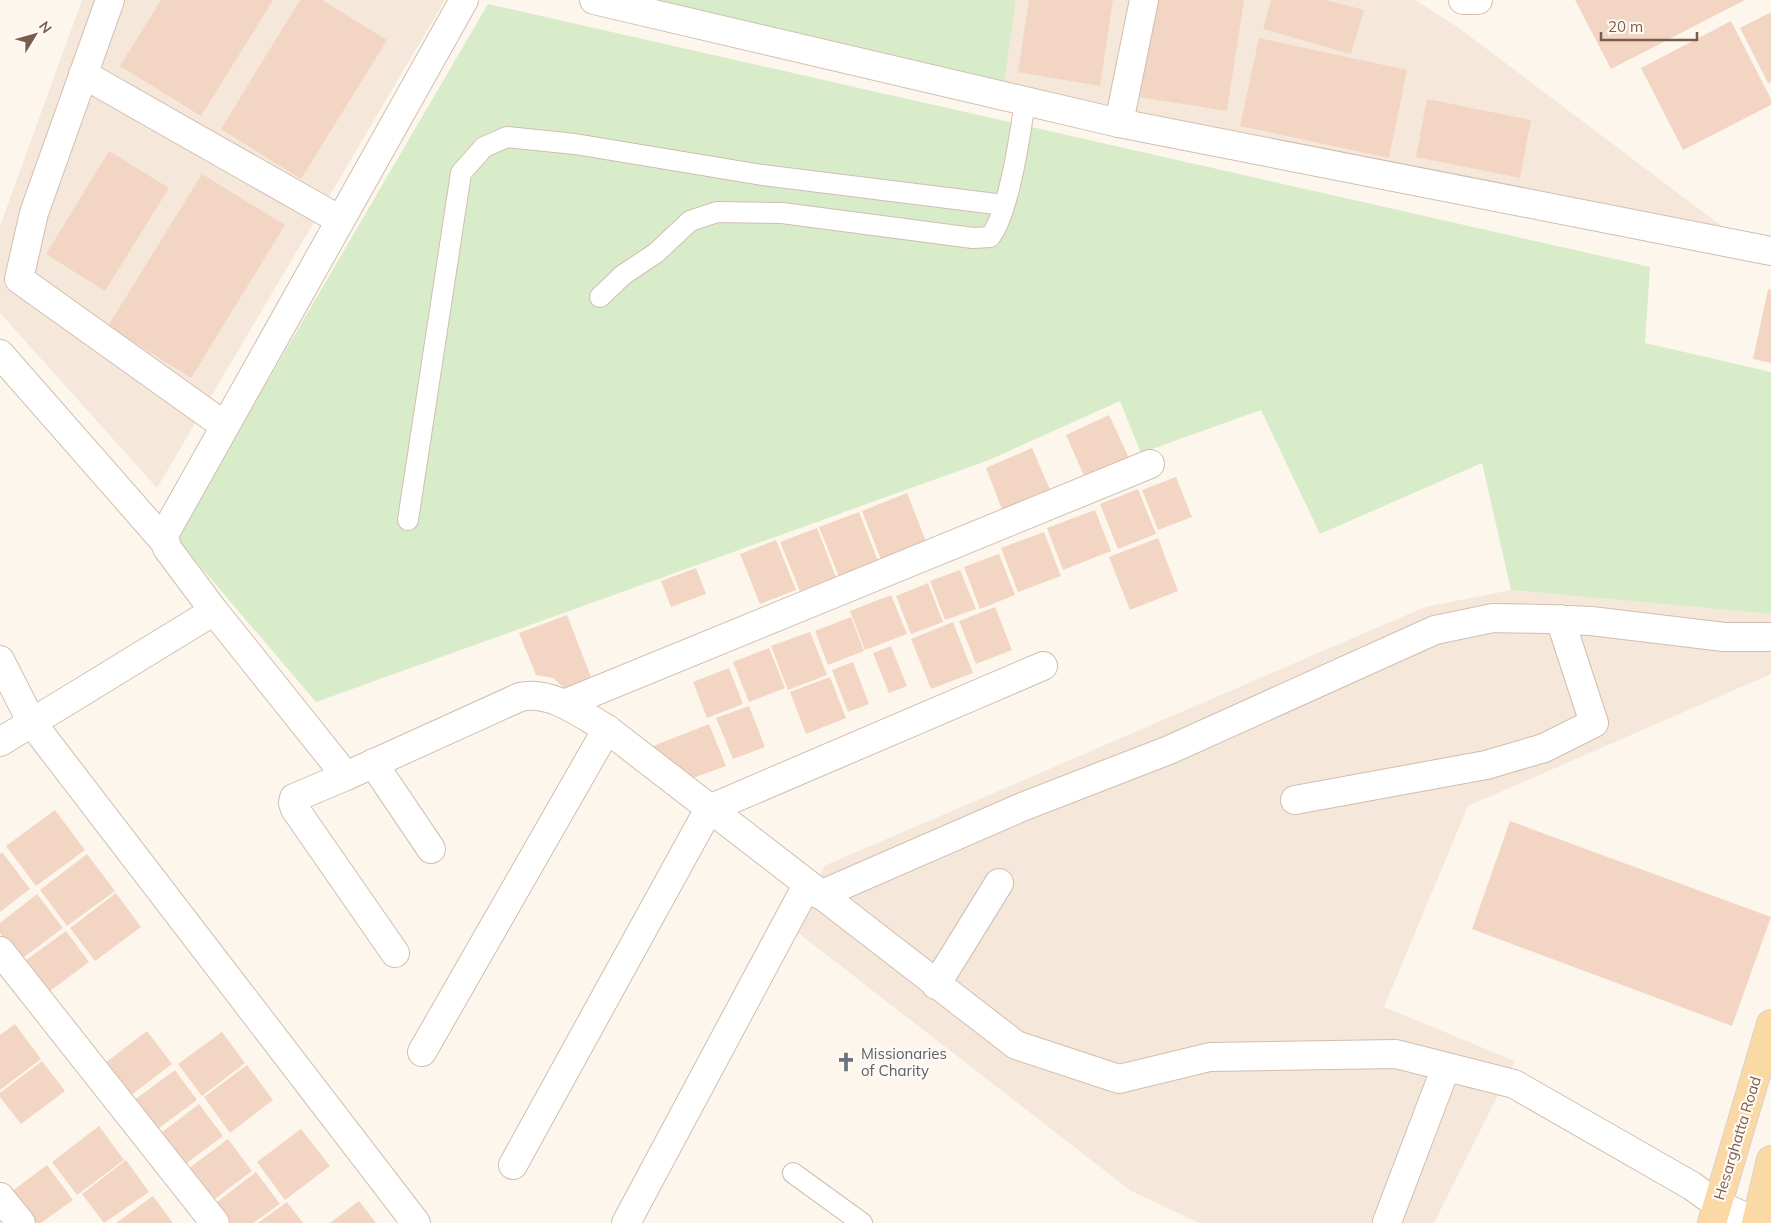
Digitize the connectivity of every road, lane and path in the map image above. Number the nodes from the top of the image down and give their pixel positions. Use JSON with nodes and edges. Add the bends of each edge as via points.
{"nodes":[{"id":1,"x":110,"y":0,"type":"edge"},
{"id":2,"x":464,"y":0,"type":"edge"},
{"id":3,"x":594,"y":0,"type":"edge"},
{"id":4,"x":1144,"y":0,"type":"edge"},
{"id":5,"x":1463,"y":0,"type":"edge"},
{"id":6,"x":1478,"y":0,"type":"edge"},
{"id":7,"x":83,"y":74,"type":"junction"},
{"id":8,"x":1025,"y":102,"type":"junction"},
{"id":9,"x":1120,"y":123,"type":"junction"},
{"id":10,"x":1004,"y":205,"type":"junction"},
{"id":11,"x":340,"y":220,"type":"junction"},
{"id":12,"x":1771,"y":251,"type":"edge"},
{"id":13,"x":600,"y":298,"type":"dead end"},
{"id":14,"x":0,"y":354,"type":"edge"},
{"id":15,"x":225,"y":426,"type":"junction"},
{"id":16,"x":1150,"y":464,"type":"dead end"},
{"id":17,"x":408,"y":520,"type":"dead end"},
{"id":18,"x":164,"y":541,"type":"junction"},
{"id":19,"x":214,"y":611,"type":"junction"},
{"id":20,"x":1560,"y":619,"type":"junction"},
{"id":21,"x":1771,"y":637,"type":"edge"},
{"id":22,"x":0,"y":660,"type":"edge"},
{"id":23,"x":1043,"y":666,"type":"dead end"},
{"id":24,"x":564,"y":704,"type":"junction"},
{"id":25,"x":32,"y":723,"type":"junction"},
{"id":26,"x":607,"y":730,"type":"junction"},
{"id":27,"x":0,"y":742,"type":"edge"},
{"id":28,"x":373,"y":763,"type":"junction"},
{"id":29,"x":346,"y":776,"type":"junction"},
{"id":30,"x":1295,"y":800,"type":"dead end"},
{"id":31,"x":709,"y":809,"type":"junction"},
{"id":32,"x":430,"y":850,"type":"dead end"},
{"id":33,"x":999,"y":883,"type":"dead end"},
{"id":34,"x":814,"y":890,"type":"junction"},
{"id":35,"x":0,"y":951,"type":"edge"},
{"id":36,"x":395,"y":953,"type":"dead end"},
{"id":37,"x":936,"y":985,"type":"junction"},
{"id":38,"x":1771,"y":1024,"type":"edge"},
{"id":39,"x":422,"y":1052,"type":"dead end"},
{"id":40,"x":1446,"y":1067,"type":"junction"},
{"id":41,"x":1771,"y":1160,"type":"edge"},
{"id":42,"x":513,"y":1165,"type":"dead end"},
{"id":43,"x":793,"y":1173,"type":"dead end"},
{"id":44,"x":0,"y":1197,"type":"edge"},
{"id":45,"x":1714,"y":1213,"type":"edge"},
{"id":46,"x":1386,"y":1222,"type":"dead end"},
{"id":47,"x":1756,"y":1222,"type":"edge"},
{"id":48,"x":21,"y":1223,"type":"edge"},
{"id":49,"x":215,"y":1223,"type":"edge"},
{"id":50,"x":416,"y":1223,"type":"edge"},
{"id":51,"x":626,"y":1223,"type":"edge"},
{"id":52,"x":862,"y":1223,"type":"edge"}],
"edges":[{"from":1,"to":7,"type":"street"},
{"from":2,"to":11,"type":"street"},
{"from":3,"to":8,"type":"street"},
{"from":4,"to":9,"type":"street"},
{"from":5,"to":6,"type":"street"},
{"from":7,"to":11,"type":"street"},
{"from":7,"to":15,"type":"street","via":[[34,213],[19,279]]},
{"from":8,"to":9,"type":"street"},
{"from":8,"to":10,"type":"lane"},
{"from":9,"to":12,"type":"street"},
{"from":10,"to":13,"type":"lane","via":[[998,227],[990,237],[973,238],[782,213],[717,212],[690,221],[656,253],[623,275]]},
{"from":10,"to":17,"type":"lane","via":[[762,175],[575,144],[508,137],[484,147],[461,173]]},
{"from":11,"to":15,"type":"street"},
{"from":14,"to":18,"type":"street"},
{"from":15,"to":18,"type":"street","via":[[164,535]]},
{"from":16,"to":24,"type":"street"},
{"from":18,"to":19,"type":"street"},
{"from":19,"to":25,"type":"street"},
{"from":19,"to":29,"type":"street"},
{"from":20,"to":21,"type":"street","via":[[1724,637]]},
{"from":20,"to":30,"type":"street","via":[[1594,723],[1544,748],[1486,765]]},
{"from":20,"to":34,"type":"street","via":[[1493,618],[1435,630],[1169,750]]},
{"from":22,"to":25,"type":"street"},
{"from":23,"to":31,"type":"street"},
{"from":24,"to":26,"type":"street"},
{"from":24,"to":28,"type":"street","via":[[539,695],[520,697]]},
{"from":25,"to":27,"type":"street"},
{"from":25,"to":50,"type":"street"},
{"from":26,"to":31,"type":"street"},
{"from":26,"to":39,"type":"street"},
{"from":28,"to":29,"type":"street"},
{"from":28,"to":32,"type":"street"},
{"from":29,"to":36,"type":"street","via":[[294,798],[293,803]]},
{"from":31,"to":34,"type":"street"},
{"from":31,"to":42,"type":"street"},
{"from":33,"to":37,"type":"street"},
{"from":34,"to":37,"type":"street"},
{"from":34,"to":51,"type":"street"},
{"from":35,"to":49,"type":"street"},
{"from":37,"to":40,"type":"street","via":[[1016,1045],[1119,1079],[1210,1058],[1396,1054]]},
{"from":38,"to":45,"type":"main road","name":"Hesarghatta Road"},
{"from":40,"to":45,"type":"street","via":[[1514,1084],[1692,1186]]},
{"from":40,"to":46,"type":"street"},
{"from":41,"to":47,"type":"main road"},
{"from":43,"to":52,"type":"lane"},
{"from":44,"to":48,"type":"street"},
{"from":45,"to":47,"type":"street"}]}
